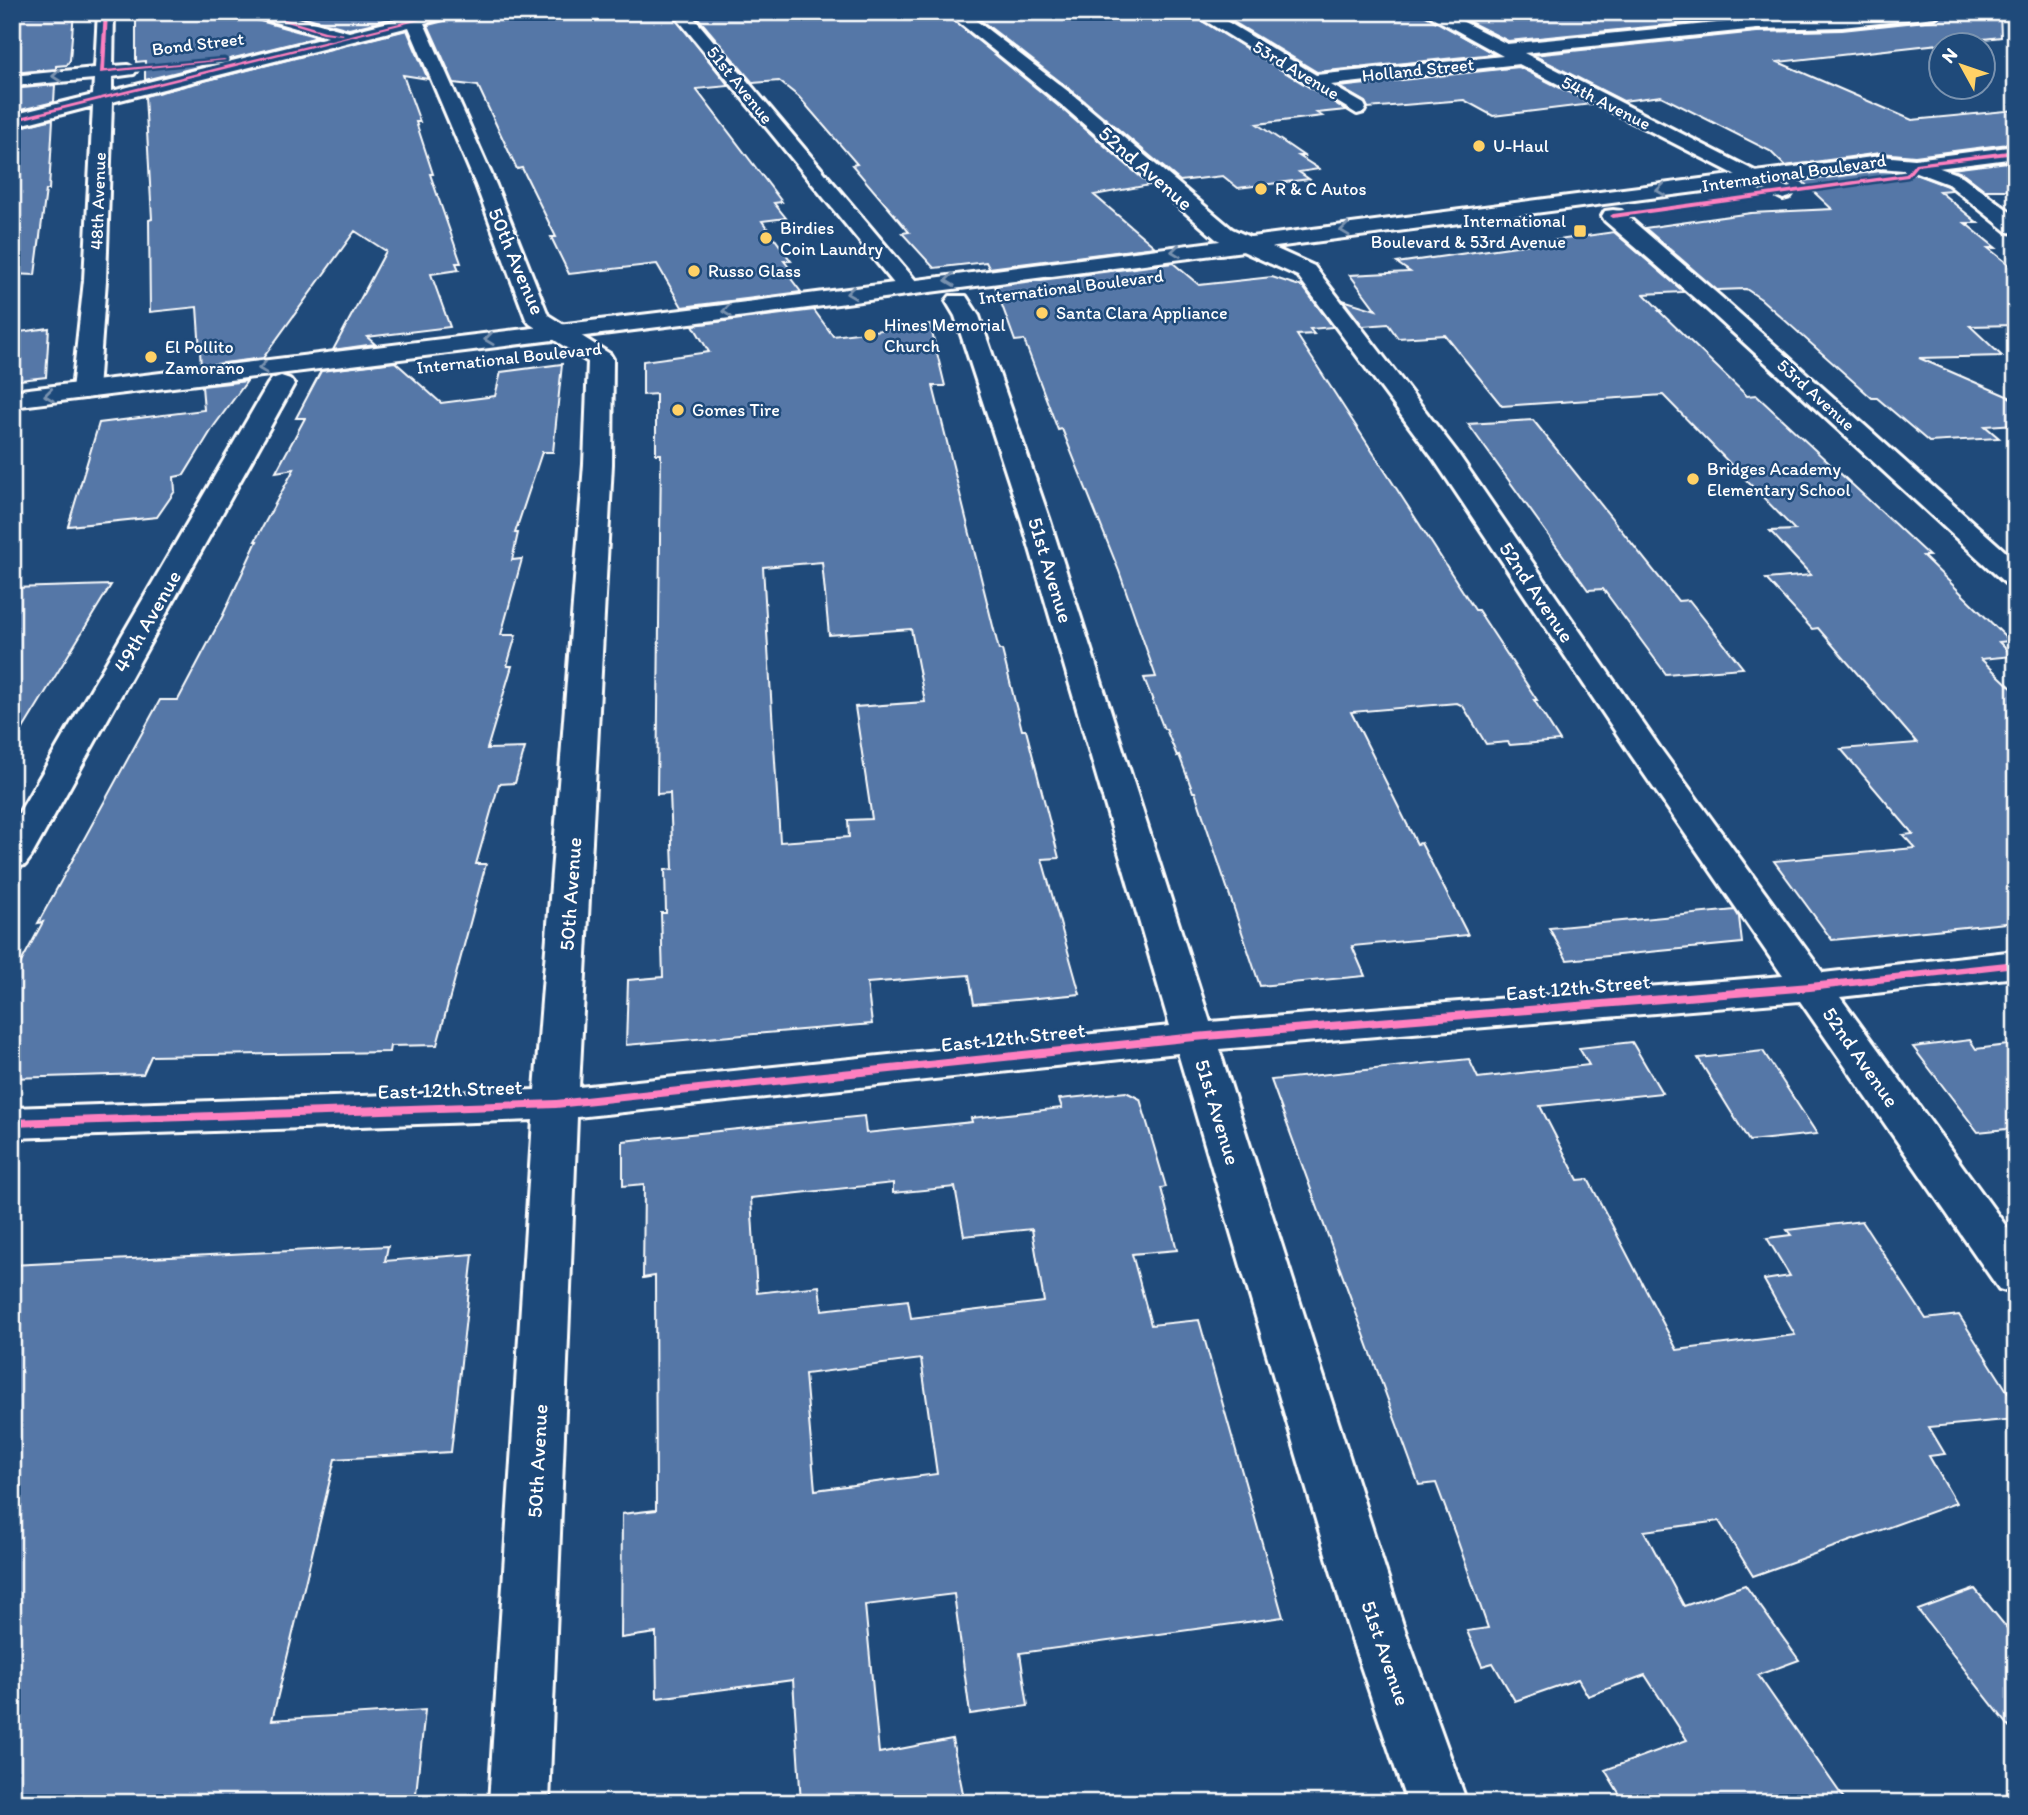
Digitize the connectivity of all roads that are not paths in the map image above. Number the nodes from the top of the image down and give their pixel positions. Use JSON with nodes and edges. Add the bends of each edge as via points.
{"nodes":[{"id":1,"x":106,"y":12,"type":"edge"},
{"id":2,"x":257,"y":12,"type":"edge"},
{"id":3,"x":450,"y":12,"type":"edge"},
{"id":4,"x":680,"y":12,"type":"edge"},
{"id":5,"x":954,"y":12,"type":"edge"},
{"id":6,"x":1199,"y":12,"type":"edge"},
{"id":7,"x":1431,"y":12,"type":"edge"},
{"id":8,"x":1935,"y":12,"type":"edge"},
{"id":9,"x":333,"y":15,"type":"dead end"},
{"id":10,"x":414,"y":16,"type":"edge"},
{"id":11,"x":296,"y":24,"type":"junction"},
{"id":12,"x":356,"y":35,"type":"junction"},
{"id":13,"x":425,"y":42,"type":"junction"},
{"id":14,"x":297,"y":50,"type":"junction"},
{"id":15,"x":1512,"y":54,"type":"junction"},
{"id":16,"x":103,"y":72,"type":"junction"},
{"id":17,"x":12,"y":80,"type":"edge"},
{"id":18,"x":1315,"y":81,"type":"junction"},
{"id":19,"x":102,"y":100,"type":"junction"},
{"id":20,"x":1356,"y":108,"type":"dead end"},
{"id":21,"x":12,"y":121,"type":"edge"},
{"id":22,"x":2016,"y":152,"type":"edge"},
{"id":23,"x":1915,"y":165,"type":"junction"},
{"id":24,"x":1753,"y":178,"type":"junction"},
{"id":25,"x":1783,"y":193,"type":"junction"},
{"id":26,"x":1613,"y":216,"type":"junction"},
{"id":27,"x":2016,"y":227,"type":"edge"},
{"id":28,"x":1243,"y":243,"type":"junction"},
{"id":29,"x":1280,"y":259,"type":"junction"},
{"id":30,"x":908,"y":286,"type":"junction"},
{"id":31,"x":958,"y":301,"type":"junction"},
{"id":32,"x":571,"y":340,"type":"junction"},
{"id":33,"x":281,"y":384,"type":"junction"},
{"id":34,"x":85,"y":390,"type":"junction"},
{"id":35,"x":12,"y":399,"type":"edge"},
{"id":36,"x":12,"y":418,"type":"edge"},
{"id":37,"x":2016,"y":577,"type":"edge"},
{"id":38,"x":12,"y":857,"type":"edge"},
{"id":39,"x":2016,"y":964,"type":"edge"},
{"id":40,"x":1810,"y":987,"type":"junction"},
{"id":41,"x":1195,"y":1037,"type":"junction"},
{"id":42,"x":556,"y":1104,"type":"junction"},
{"id":43,"x":12,"y":1123,"type":"edge"},
{"id":44,"x":2016,"y":1276,"type":"edge"},
{"id":45,"x":519,"y":1803,"type":"edge"},
{"id":46,"x":1437,"y":1803,"type":"edge"}],
"edges":[{"from":1,"to":16,"type":"street","name":"48th Avenue"},
{"from":2,"to":11,"type":"street"},
{"from":3,"to":10,"type":"street"},
{"from":4,"to":30,"type":"street","name":"51st Avenue"},
{"from":5,"to":28,"type":"street","name":"52nd Avenue","via":[[1071,103],[1224,234]]},
{"from":6,"to":18,"type":"street","name":"53rd Avenue"},
{"from":7,"to":15,"type":"street","name":"54th Avenue"},
{"from":8,"to":15,"type":"street","name":"Holland Street","via":[[1842,22],[1757,24]]},
{"from":9,"to":11,"type":"street"},
{"from":10,"to":12,"type":"street"},
{"from":10,"to":13,"type":"street","name":"50th Avenue"},
{"from":11,"to":12,"type":"street"},
{"from":12,"to":13,"type":"street"},
{"from":12,"to":14,"type":"street"},
{"from":13,"to":32,"type":"street","name":"50th Avenue","via":[[538,319]]},
{"from":14,"to":16,"type":"street","name":"Bond Street"},
{"from":14,"to":19,"type":"street"},
{"from":15,"to":18,"type":"street","name":"Holland Street"},
{"from":15,"to":24,"type":"street","name":"54th Avenue"},
{"from":16,"to":17,"type":"street","name":"Bond Street","one_way":true},
{"from":16,"to":19,"type":"street","name":"48th Avenue"},
{"from":18,"to":20,"type":"street","name":"53rd Avenue"},
{"from":19,"to":21,"type":"street"},
{"from":19,"to":34,"type":"street","name":"48th Avenue"},
{"from":22,"to":23,"type":"street","name":"International Boulevard"},
{"from":23,"to":24,"type":"street","name":"International Boulevard","via":[[1880,162]]},
{"from":23,"to":25,"type":"street","name":"International Boulevard","via":[[1908,175]]},
{"from":23,"to":27,"type":"street","via":[[1955,180]]},
{"from":24,"to":25,"type":"street","name":"54th Avenue"},
{"from":24,"to":28,"type":"street","name":"International Boulevard","one_way":true},
{"from":25,"to":26,"type":"street","name":"International Boulevard"},
{"from":26,"to":29,"type":"street","name":"International Boulevard"},
{"from":26,"to":37,"type":"street","name":"53rd Avenue"},
{"from":28,"to":29,"type":"street","name":"52nd Avenue"},
{"from":28,"to":30,"type":"street","name":"International Boulevard","one_way":true},
{"from":29,"to":31,"type":"street","name":"International Boulevard"},
{"from":29,"to":40,"type":"street","name":"52nd Avenue","via":[[1306,271],[1446,457]]},
{"from":30,"to":32,"type":"street","name":"International Boulevard","one_way":true},
{"from":31,"to":32,"type":"street","name":"International Boulevard"},
{"from":31,"to":41,"type":"street","name":"51st Avenue","via":[[1035,518]]},
{"from":32,"to":33,"type":"street","name":"International Boulevard"},
{"from":32,"to":34,"type":"street","name":"International Boulevard","one_way":true},
{"from":32,"to":42,"type":"street","name":"50th Avenue","via":[[601,359]]},
{"from":33,"to":36,"type":"street","name":"International Boulevard"},
{"from":33,"to":38,"type":"street","name":"49th Avenue"},
{"from":34,"to":35,"type":"street","name":"International Boulevard","one_way":true},
{"from":39,"to":40,"type":"street","name":"East 12th Street"},
{"from":40,"to":41,"type":"street","name":"East 12th Street"},
{"from":40,"to":44,"type":"street","name":"52nd Avenue"},
{"from":41,"to":42,"type":"street","name":"East 12th Street"},
{"from":41,"to":46,"type":"street","name":"51st Avenue","via":[[1376,1625]]},
{"from":42,"to":43,"type":"street","name":"East 12th Street"},
{"from":42,"to":45,"type":"street","name":"50th Avenue"}]}
